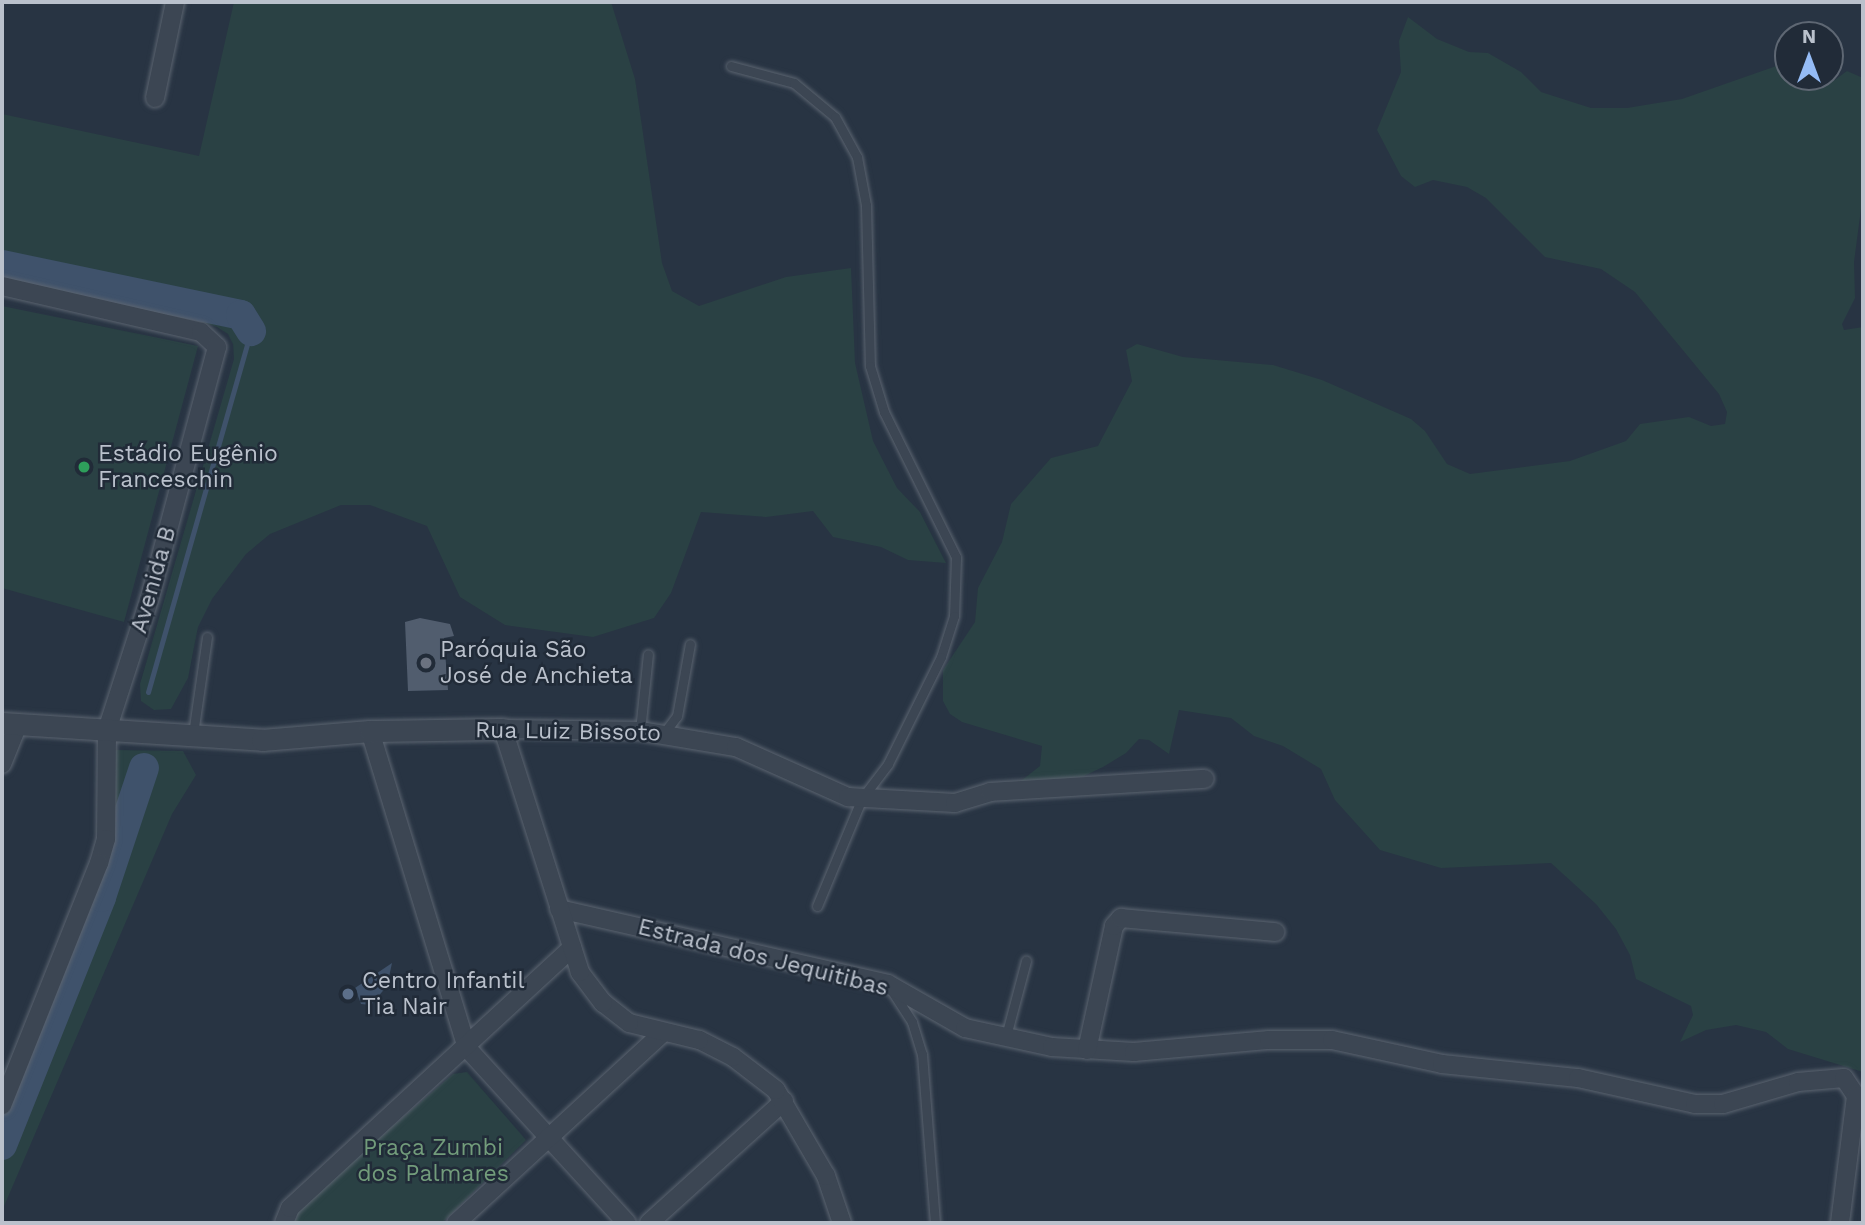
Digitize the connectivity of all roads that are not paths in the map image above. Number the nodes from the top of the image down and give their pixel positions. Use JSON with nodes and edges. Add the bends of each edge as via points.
{"nodes":[{"id":1,"x":175,"y":2,"type":"edge"},
{"id":2,"x":731,"y":66,"type":"dead end"},
{"id":3,"x":155,"y":98,"type":"dead end"},
{"id":4,"x":2,"y":286,"type":"edge"},
{"id":5,"x":207,"y":637,"type":"dead end"},
{"id":6,"x":690,"y":643,"type":"dead end"},
{"id":7,"x":648,"y":654,"type":"dead end"},
{"id":8,"x":10,"y":725,"type":"edge"},
{"id":9,"x":503,"y":729,"type":"junction"},
{"id":10,"x":107,"y":730,"type":"junction"},
{"id":11,"x":370,"y":731,"type":"junction"},
{"id":12,"x":640,"y":731,"type":"junction"},
{"id":13,"x":664,"y":733,"type":"junction"},
{"id":14,"x":192,"y":736,"type":"junction"},
{"id":15,"x":2,"y":764,"type":"edge"},
{"id":16,"x":1205,"y":779,"type":"dead end"},
{"id":17,"x":862,"y":798,"type":"junction"},
{"id":18,"x":817,"y":906,"type":"dead end"},
{"id":19,"x":559,"y":909,"type":"junction"},
{"id":20,"x":1275,"y":932,"type":"dead end"},
{"id":21,"x":572,"y":948,"type":"junction"},
{"id":22,"x":1026,"y":961,"type":"dead end"},
{"id":23,"x":887,"y":984,"type":"junction"},
{"id":24,"x":664,"y":1032,"type":"junction"},
{"id":25,"x":1006,"y":1036,"type":"junction"},
{"id":26,"x":467,"y":1048,"type":"junction"},
{"id":27,"x":1087,"y":1050,"type":"junction"},
{"id":28,"x":785,"y":1101,"type":"junction"},
{"id":29,"x":2,"y":1105,"type":"edge"},
{"id":30,"x":549,"y":1138,"type":"junction"},
{"id":31,"x":840,"y":1221,"type":"edge"},
{"id":32,"x":284,"y":1222,"type":"edge"},
{"id":33,"x":456,"y":1223,"type":"edge"},
{"id":34,"x":628,"y":1223,"type":"edge"},
{"id":35,"x":649,"y":1223,"type":"edge"},
{"id":36,"x":934,"y":1223,"type":"edge"},
{"id":37,"x":1840,"y":1223,"type":"edge"}],
"edges":[{"from":1,"to":3,"type":"street"},
{"from":2,"to":17,"type":"lane","via":[[794,83],[835,117],[857,157],[866,205],[870,366],[884,412],[956,557],[954,616],[941,657],[888,764]]},
{"from":4,"to":10,"type":"street","name":"Avenida B","via":[[201,332],[217,347],[150,597]]},
{"from":5,"to":14,"type":"lane"},
{"from":6,"to":13,"type":"lane","via":[[677,716]]},
{"from":7,"to":12,"type":"lane"},
{"from":8,"to":10,"type":"street","name":"Rua Luiz Bissoto"},
{"from":8,"to":15,"type":"street"},
{"from":9,"to":11,"type":"street","name":"Rua Luiz Bissoto"},
{"from":9,"to":12,"type":"street","name":"Rua Luiz Bissoto"},
{"from":9,"to":19,"type":"street"},
{"from":10,"to":14,"type":"street","name":"Rua Luiz Bissoto"},
{"from":10,"to":29,"type":"street","name":"Avenida B","via":[[106,839]]},
{"from":11,"to":14,"type":"street","name":"Rua Luiz Bissoto","via":[[262,740]]},
{"from":11,"to":26,"type":"street"},
{"from":12,"to":13,"type":"street","name":"Rua Luiz Bissoto"},
{"from":13,"to":17,"type":"street","name":"Rua Luiz Bissoto","via":[[736,747],[833,792]]},
{"from":16,"to":17,"type":"street","name":"Rua Luiz Bissoto","via":[[990,792],[955,803]]},
{"from":17,"to":18,"type":"lane"},
{"from":19,"to":21,"type":"street"},
{"from":19,"to":23,"type":"street","name":"Estrada dos Jequitibas"},
{"from":20,"to":27,"type":"street","via":[[1121,918],[1114,926]]},
{"from":21,"to":24,"type":"street","via":[[580,972],[603,1003],[629,1023]]},
{"from":21,"to":26,"type":"street"},
{"from":22,"to":25,"type":"lane"},
{"from":23,"to":25,"type":"street","name":"Estrada dos Jequitibas","via":[[965,1028]]},
{"from":23,"to":36,"type":"lane","via":[[912,1022],[922,1054]]},
{"from":24,"to":28,"type":"street","via":[[699,1040],[733,1057]]},
{"from":24,"to":30,"type":"street"},
{"from":25,"to":27,"type":"street","name":"Estrada dos Jequitibas"},
{"from":26,"to":30,"type":"street"},
{"from":26,"to":32,"type":"street","via":[[290,1208]]},
{"from":27,"to":37,"type":"street","name":"Estrada dos Jequitibas","via":[[1134,1052],[1269,1040],[1332,1040],[1441,1064],[1578,1078],[1695,1104],[1723,1104],[1798,1082],[1844,1078],[1856,1096]]},
{"from":28,"to":31,"type":"street","via":[[826,1176]]},
{"from":28,"to":35,"type":"street"},
{"from":30,"to":33,"type":"street"},
{"from":30,"to":34,"type":"street"}]}
